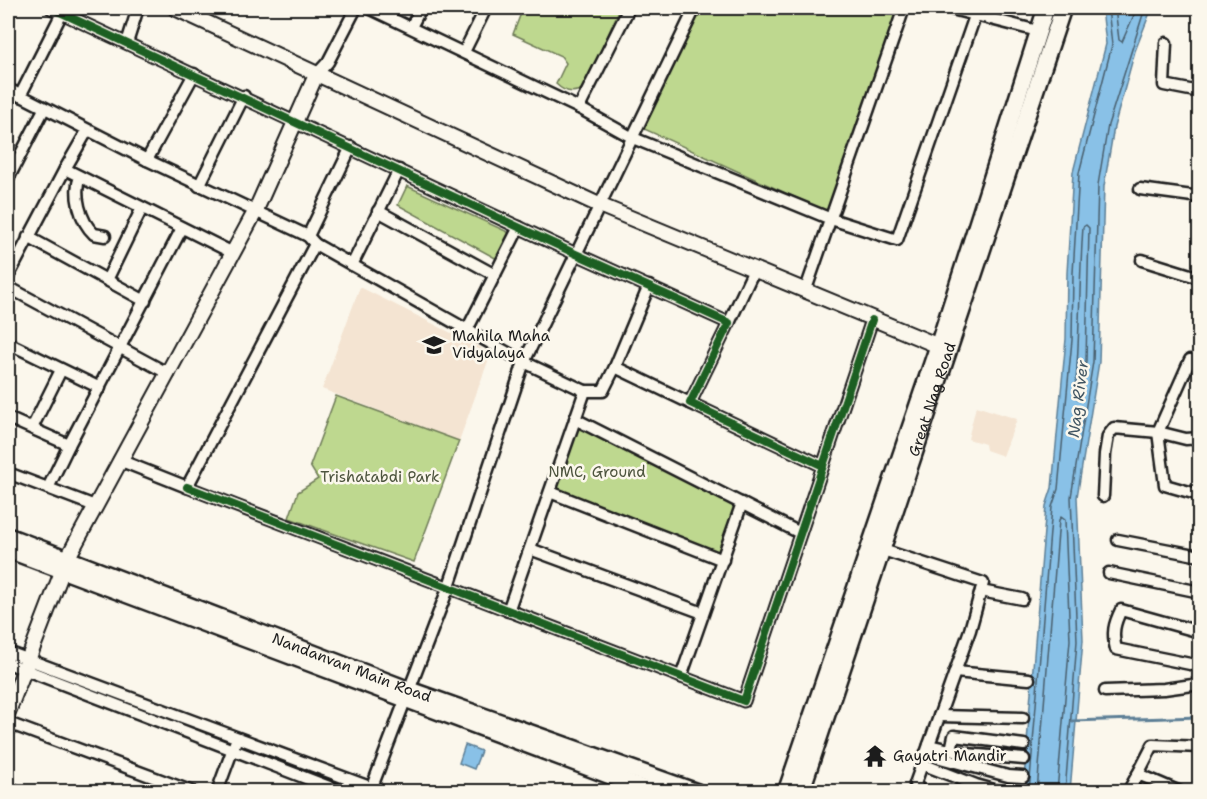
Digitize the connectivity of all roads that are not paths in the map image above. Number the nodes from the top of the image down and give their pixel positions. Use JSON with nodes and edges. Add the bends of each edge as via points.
{"nodes":[{"id":1,"x":51,"y":8,"type":"edge"},
{"id":2,"x":138,"y":8,"type":"edge"},
{"id":3,"x":175,"y":8,"type":"edge"},
{"id":4,"x":356,"y":8,"type":"edge"},
{"id":5,"x":369,"y":8,"type":"edge"},
{"id":6,"x":421,"y":8,"type":"edge"},
{"id":7,"x":486,"y":8,"type":"edge"},
{"id":8,"x":629,"y":8,"type":"edge"},
{"id":9,"x":695,"y":8,"type":"edge"},
{"id":10,"x":904,"y":8,"type":"edge"},
{"id":11,"x":948,"y":8,"type":"edge"},
{"id":12,"x":1046,"y":8,"type":"edge"},
{"id":13,"x":1063,"y":8,"type":"edge"},
{"id":14,"x":62,"y":13,"type":"junction"},
{"id":15,"x":975,"y":16,"type":"junction"},
{"id":16,"x":411,"y":27,"type":"junction"},
{"id":17,"x":1038,"y":31,"type":"junction"},
{"id":18,"x":127,"y":43,"type":"junction"},
{"id":19,"x":1166,"y":43,"type":"dead end"},
{"id":20,"x":464,"y":52,"type":"junction"},
{"id":21,"x":194,"y":74,"type":"junction"},
{"id":22,"x":316,"y":75,"type":"junction"},
{"id":23,"x":8,"y":89,"type":"edge"},
{"id":24,"x":1200,"y":92,"type":"edge"},
{"id":25,"x":21,"y":96,"type":"junction"},
{"id":26,"x":244,"y":96,"type":"junction"},
{"id":27,"x":579,"y":108,"type":"junction"},
{"id":28,"x":44,"y":109,"type":"junction"},
{"id":29,"x":298,"y":122,"type":"junction"},
{"id":30,"x":87,"y":131,"type":"junction"},
{"id":31,"x":633,"y":138,"type":"junction"},
{"id":32,"x":351,"y":147,"type":"junction"},
{"id":33,"x":147,"y":160,"type":"junction"},
{"id":34,"x":65,"y":169,"type":"junction"},
{"id":35,"x":399,"y":170,"type":"junction"},
{"id":36,"x":80,"y":177,"type":"junction"},
{"id":37,"x":8,"y":178,"type":"edge"},
{"id":38,"x":200,"y":186,"type":"junction"},
{"id":39,"x":1140,"y":189,"type":"dead end"},
{"id":40,"x":1200,"y":197,"type":"edge"},
{"id":41,"x":599,"y":205,"type":"junction"},
{"id":42,"x":142,"y":208,"type":"junction"},
{"id":43,"x":378,"y":211,"type":"junction"},
{"id":44,"x":255,"y":212,"type":"junction"},
{"id":45,"x":831,"y":219,"type":"junction"},
{"id":46,"x":519,"y":227,"type":"junction"},
{"id":47,"x":182,"y":228,"type":"junction"},
{"id":48,"x":105,"y":236,"type":"dead end"},
{"id":49,"x":28,"y":237,"type":"junction"},
{"id":50,"x":311,"y":240,"type":"junction"},
{"id":51,"x":233,"y":253,"type":"junction"},
{"id":52,"x":576,"y":254,"type":"junction"},
{"id":53,"x":1142,"y":260,"type":"dead end"},
{"id":54,"x":352,"y":265,"type":"junction"},
{"id":55,"x":754,"y":270,"type":"junction"},
{"id":56,"x":495,"y":275,"type":"junction"},
{"id":57,"x":8,"y":277,"type":"edge"},
{"id":58,"x":1200,"y":278,"type":"edge"},
{"id":59,"x":107,"y":280,"type":"junction"},
{"id":60,"x":649,"y":286,"type":"junction"},
{"id":61,"x":8,"y":287,"type":"edge"},
{"id":62,"x":805,"y":292,"type":"junction"},
{"id":63,"x":145,"y":301,"type":"junction"},
{"id":64,"x":872,"y":320,"type":"junction"},
{"id":65,"x":729,"y":322,"type":"junction"},
{"id":66,"x":468,"y":328,"type":"junction"},
{"id":67,"x":8,"y":343,"type":"edge"},
{"id":68,"x":944,"y":348,"type":"junction"},
{"id":69,"x":121,"y":349,"type":"junction"},
{"id":70,"x":524,"y":362,"type":"junction"},
{"id":71,"x":1200,"y":362,"type":"edge"},
{"id":72,"x":615,"y":367,"type":"junction"},
{"id":73,"x":61,"y":370,"type":"junction"},
{"id":74,"x":169,"y":374,"type":"junction"},
{"id":75,"x":100,"y":388,"type":"junction"},
{"id":76,"x":585,"y":391,"type":"junction"},
{"id":77,"x":690,"y":403,"type":"junction"},
{"id":78,"x":8,"y":418,"type":"edge"},
{"id":79,"x":575,"y":419,"type":"junction"},
{"id":80,"x":32,"y":428,"type":"junction"},
{"id":81,"x":1158,"y":432,"type":"junction"},
{"id":82,"x":1200,"y":438,"type":"edge"},
{"id":83,"x":69,"y":445,"type":"junction"},
{"id":84,"x":119,"y":460,"type":"junction"},
{"id":85,"x":823,"y":466,"type":"junction"},
{"id":86,"x":8,"y":473,"type":"edge"},
{"id":87,"x":187,"y":487,"type":"junction"},
{"id":88,"x":48,"y":488,"type":"junction"},
{"id":89,"x":550,"y":492,"type":"junction"},
{"id":90,"x":1200,"y":495,"type":"edge"},
{"id":91,"x":1103,"y":496,"type":"dead end"},
{"id":92,"x":742,"y":504,"type":"junction"},
{"id":93,"x":95,"y":506,"type":"junction"},
{"id":94,"x":800,"y":533,"type":"junction"},
{"id":95,"x":8,"y":536,"type":"edge"},
{"id":96,"x":1118,"y":540,"type":"dead end"},
{"id":97,"x":530,"y":549,"type":"junction"},
{"id":98,"x":8,"y":550,"type":"edge"},
{"id":99,"x":883,"y":550,"type":"junction"},
{"id":100,"x":1200,"y":556,"type":"edge"},
{"id":101,"x":723,"y":560,"type":"junction"},
{"id":102,"x":65,"y":565,"type":"junction"},
{"id":103,"x":1108,"y":573,"type":"dead end"},
{"id":104,"x":448,"y":586,"type":"junction"},
{"id":105,"x":981,"y":591,"type":"junction"},
{"id":106,"x":1200,"y":592,"type":"edge"},
{"id":107,"x":1022,"y":599,"type":"dead end"},
{"id":108,"x":508,"y":611,"type":"junction"},
{"id":109,"x":704,"y":613,"type":"junction"},
{"id":110,"x":1200,"y":632,"type":"edge"},
{"id":111,"x":8,"y":652,"type":"edge"},
{"id":112,"x":8,"y":663,"type":"edge"},
{"id":113,"x":25,"y":664,"type":"junction"},
{"id":114,"x":1200,"y":666,"type":"edge"},
{"id":115,"x":955,"y":672,"type":"junction"},
{"id":116,"x":681,"y":677,"type":"junction"},
{"id":117,"x":1029,"y":679,"type":"dead end"},
{"id":118,"x":1200,"y":684,"type":"edge"},
{"id":119,"x":1105,"y":691,"type":"dead end"},
{"id":120,"x":405,"y":694,"type":"junction"},
{"id":121,"x":8,"y":712,"type":"edge"},
{"id":122,"x":939,"y":716,"type":"junction"},
{"id":123,"x":1023,"y":718,"type":"dead end"},
{"id":124,"x":8,"y":723,"type":"edge"},
{"id":125,"x":237,"y":737,"type":"junction"},
{"id":126,"x":1024,"y":744,"type":"dead end"},
{"id":127,"x":1200,"y":747,"type":"edge"},
{"id":128,"x":233,"y":749,"type":"junction"},
{"id":129,"x":951,"y":750,"type":"junction"},
{"id":130,"x":925,"y":754,"type":"junction"},
{"id":131,"x":1024,"y":759,"type":"dead end"},
{"id":132,"x":1138,"y":774,"type":"junction"},
{"id":133,"x":1023,"y":777,"type":"dead end"},
{"id":134,"x":8,"y":787,"type":"edge"},
{"id":135,"x":371,"y":789,"type":"edge"},
{"id":136,"x":789,"y":791,"type":"edge"},
{"id":137,"x":19,"y":792,"type":"edge"},
{"id":138,"x":193,"y":792,"type":"edge"},
{"id":139,"x":217,"y":792,"type":"edge"},
{"id":140,"x":342,"y":792,"type":"edge"},
{"id":141,"x":383,"y":792,"type":"edge"},
{"id":142,"x":653,"y":792,"type":"edge"},
{"id":143,"x":697,"y":792,"type":"edge"},
{"id":144,"x":921,"y":792,"type":"edge"},
{"id":145,"x":1000,"y":792,"type":"edge"},
{"id":146,"x":1128,"y":792,"type":"edge"},
{"id":147,"x":1180,"y":792,"type":"edge"}],
"edges":[{"from":1,"to":14,"type":"street"},
{"from":2,"to":18,"type":"street"},
{"from":3,"to":22,"type":"street"},
{"from":4,"to":22,"type":"street","via":[[328,62]]},
{"from":5,"to":16,"type":"street"},
{"from":6,"to":16,"type":"street"},
{"from":7,"to":20,"type":"street"},
{"from":8,"to":27,"type":"street"},
{"from":9,"to":31,"type":"street"},
{"from":10,"to":45,"type":"street"},
{"from":11,"to":15,"type":"street"},
{"from":12,"to":17,"type":"main road","name":"Great Nag Road"},
{"from":13,"to":68,"type":"main road","name":"Great Nag Road"},
{"from":14,"to":18,"type":"street"},
{"from":14,"to":25,"type":"street"},
{"from":15,"to":17,"type":"street"},
{"from":15,"to":45,"type":"street","via":[[897,240]]},
{"from":16,"to":20,"type":"street"},
{"from":17,"to":68,"type":"main road","name":"Great Nag Road"},
{"from":18,"to":21,"type":"street"},
{"from":19,"to":24,"type":"street","via":[[1164,85]]},
{"from":20,"to":27,"type":"street"},
{"from":21,"to":26,"type":"street"},
{"from":21,"to":33,"type":"street"},
{"from":22,"to":29,"type":"street"},
{"from":22,"to":41,"type":"street"},
{"from":23,"to":25,"type":"street"},
{"from":25,"to":28,"type":"street"},
{"from":26,"to":29,"type":"street"},
{"from":26,"to":38,"type":"street"},
{"from":27,"to":31,"type":"street"},
{"from":28,"to":30,"type":"street"},
{"from":28,"to":37,"type":"street"},
{"from":29,"to":32,"type":"street"},
{"from":29,"to":44,"type":"street"},
{"from":30,"to":33,"type":"street"},
{"from":30,"to":34,"type":"street"},
{"from":31,"to":41,"type":"street"},
{"from":31,"to":45,"type":"street"},
{"from":32,"to":35,"type":"street"},
{"from":32,"to":50,"type":"street"},
{"from":33,"to":38,"type":"street"},
{"from":34,"to":36,"type":"street"},
{"from":34,"to":49,"type":"street"},
{"from":35,"to":43,"type":"street"},
{"from":35,"to":46,"type":"street"},
{"from":36,"to":42,"type":"street"},
{"from":36,"to":48,"type":"street","via":[[76,190],[83,218],[94,234]]},
{"from":38,"to":44,"type":"street"},
{"from":39,"to":40,"type":"street"},
{"from":41,"to":52,"type":"street"},
{"from":41,"to":55,"type":"street"},
{"from":42,"to":47,"type":"street"},
{"from":42,"to":59,"type":"street"},
{"from":43,"to":54,"type":"street"},
{"from":43,"to":56,"type":"street"},
{"from":44,"to":50,"type":"street"},
{"from":44,"to":51,"type":"street"},
{"from":45,"to":62,"type":"street"},
{"from":46,"to":52,"type":"street"},
{"from":46,"to":56,"type":"street"},
{"from":47,"to":51,"type":"street"},
{"from":47,"to":63,"type":"street"},
{"from":49,"to":57,"type":"street"},
{"from":49,"to":59,"type":"street"},
{"from":50,"to":54,"type":"street"},
{"from":50,"to":87,"type":"street"},
{"from":51,"to":74,"type":"street"},
{"from":52,"to":60,"type":"street"},
{"from":52,"to":70,"type":"street"},
{"from":53,"to":58,"type":"street"},
{"from":54,"to":66,"type":"street"},
{"from":55,"to":62,"type":"street"},
{"from":55,"to":65,"type":"street"},
{"from":56,"to":66,"type":"street"},
{"from":59,"to":63,"type":"street"},
{"from":60,"to":65,"type":"street"},
{"from":60,"to":72,"type":"street"},
{"from":61,"to":69,"type":"street"},
{"from":62,"to":64,"type":"street"},
{"from":63,"to":69,"type":"street"},
{"from":64,"to":68,"type":"street"},
{"from":64,"to":85,"type":"street"},
{"from":65,"to":77,"type":"street"},
{"from":66,"to":70,"type":"street"},
{"from":67,"to":73,"type":"street"},
{"from":68,"to":99,"type":"main road","name":"Great Nag Road"},
{"from":68,"to":136,"type":"main road","name":"Great Nag Road"},
{"from":69,"to":74,"type":"street"},
{"from":69,"to":75,"type":"street"},
{"from":70,"to":76,"type":"street"},
{"from":70,"to":104,"type":"street"},
{"from":71,"to":81,"type":"street","via":[[1190,360]]},
{"from":72,"to":76,"type":"street","via":[[603,391]]},
{"from":72,"to":77,"type":"street"},
{"from":73,"to":75,"type":"street"},
{"from":73,"to":80,"type":"street"},
{"from":74,"to":84,"type":"street"},
{"from":75,"to":83,"type":"street"},
{"from":76,"to":79,"type":"street"},
{"from":77,"to":85,"type":"street"},
{"from":78,"to":80,"type":"street"},
{"from":79,"to":89,"type":"street"},
{"from":79,"to":92,"type":"street"},
{"from":80,"to":83,"type":"street"},
{"from":81,"to":82,"type":"street"},
{"from":81,"to":90,"type":"street","via":[[1164,485]]},
{"from":81,"to":91,"type":"street","via":[[1114,428],[1108,436],[1105,454]]},
{"from":83,"to":88,"type":"street"},
{"from":84,"to":87,"type":"street"},
{"from":84,"to":93,"type":"street"},
{"from":85,"to":94,"type":"street"},
{"from":86,"to":88,"type":"street"},
{"from":87,"to":104,"type":"street"},
{"from":88,"to":93,"type":"street"},
{"from":89,"to":97,"type":"street"},
{"from":89,"to":101,"type":"street"},
{"from":92,"to":94,"type":"street"},
{"from":92,"to":101,"type":"street"},
{"from":93,"to":102,"type":"street"},
{"from":94,"to":116,"type":"street","via":[[744,701]]},
{"from":95,"to":102,"type":"main road","name":"Nandanvan Main Road"},
{"from":96,"to":100,"type":"street"},
{"from":97,"to":108,"type":"street"},
{"from":97,"to":109,"type":"street"},
{"from":98,"to":102,"type":"main road"},
{"from":99,"to":105,"type":"street","via":[[983,583]]},
{"from":99,"to":136,"type":"main road","name":"Great Nag Road"},
{"from":101,"to":109,"type":"street"},
{"from":102,"to":113,"type":"street"},
{"from":102,"to":120,"type":"main road","name":"Nandanvan Main Road"},
{"from":103,"to":106,"type":"street"},
{"from":104,"to":108,"type":"street"},
{"from":104,"to":120,"type":"street"},
{"from":105,"to":107,"type":"street"},
{"from":105,"to":115,"type":"street"},
{"from":108,"to":116,"type":"street"},
{"from":109,"to":116,"type":"street"},
{"from":110,"to":114,"type":"street","via":[[1120,610],[1112,637],[1116,649]]},
{"from":111,"to":113,"type":"street"},
{"from":112,"to":113,"type":"street"},
{"from":113,"to":121,"type":"street"},
{"from":113,"to":125,"type":"street"},
{"from":113,"to":128,"type":"street"},
{"from":115,"to":117,"type":"street"},
{"from":115,"to":122,"type":"street"},
{"from":118,"to":119,"type":"street"},
{"from":120,"to":135,"type":"street"},
{"from":120,"to":142,"type":"main road"},
{"from":120,"to":143,"type":"main road","name":"Nandanvan Main Road"},
{"from":122,"to":123,"type":"street"},
{"from":122,"to":130,"type":"street"},
{"from":124,"to":138,"type":"street"},
{"from":125,"to":128,"type":"street"},
{"from":125,"to":135,"type":"street"},
{"from":126,"to":129,"type":"street","via":[[954,736]]},
{"from":127,"to":132,"type":"street","via":[[1153,745]]},
{"from":128,"to":139,"type":"street"},
{"from":128,"to":140,"type":"street"},
{"from":129,"to":130,"type":"street"},
{"from":129,"to":131,"type":"street"},
{"from":130,"to":133,"type":"street"},
{"from":130,"to":144,"type":"street","via":[[915,784]]},
{"from":130,"to":145,"type":"street"},
{"from":132,"to":146,"type":"street"},
{"from":132,"to":147,"type":"street"},
{"from":134,"to":137,"type":"street"},
{"from":135,"to":141,"type":"street"}]}
